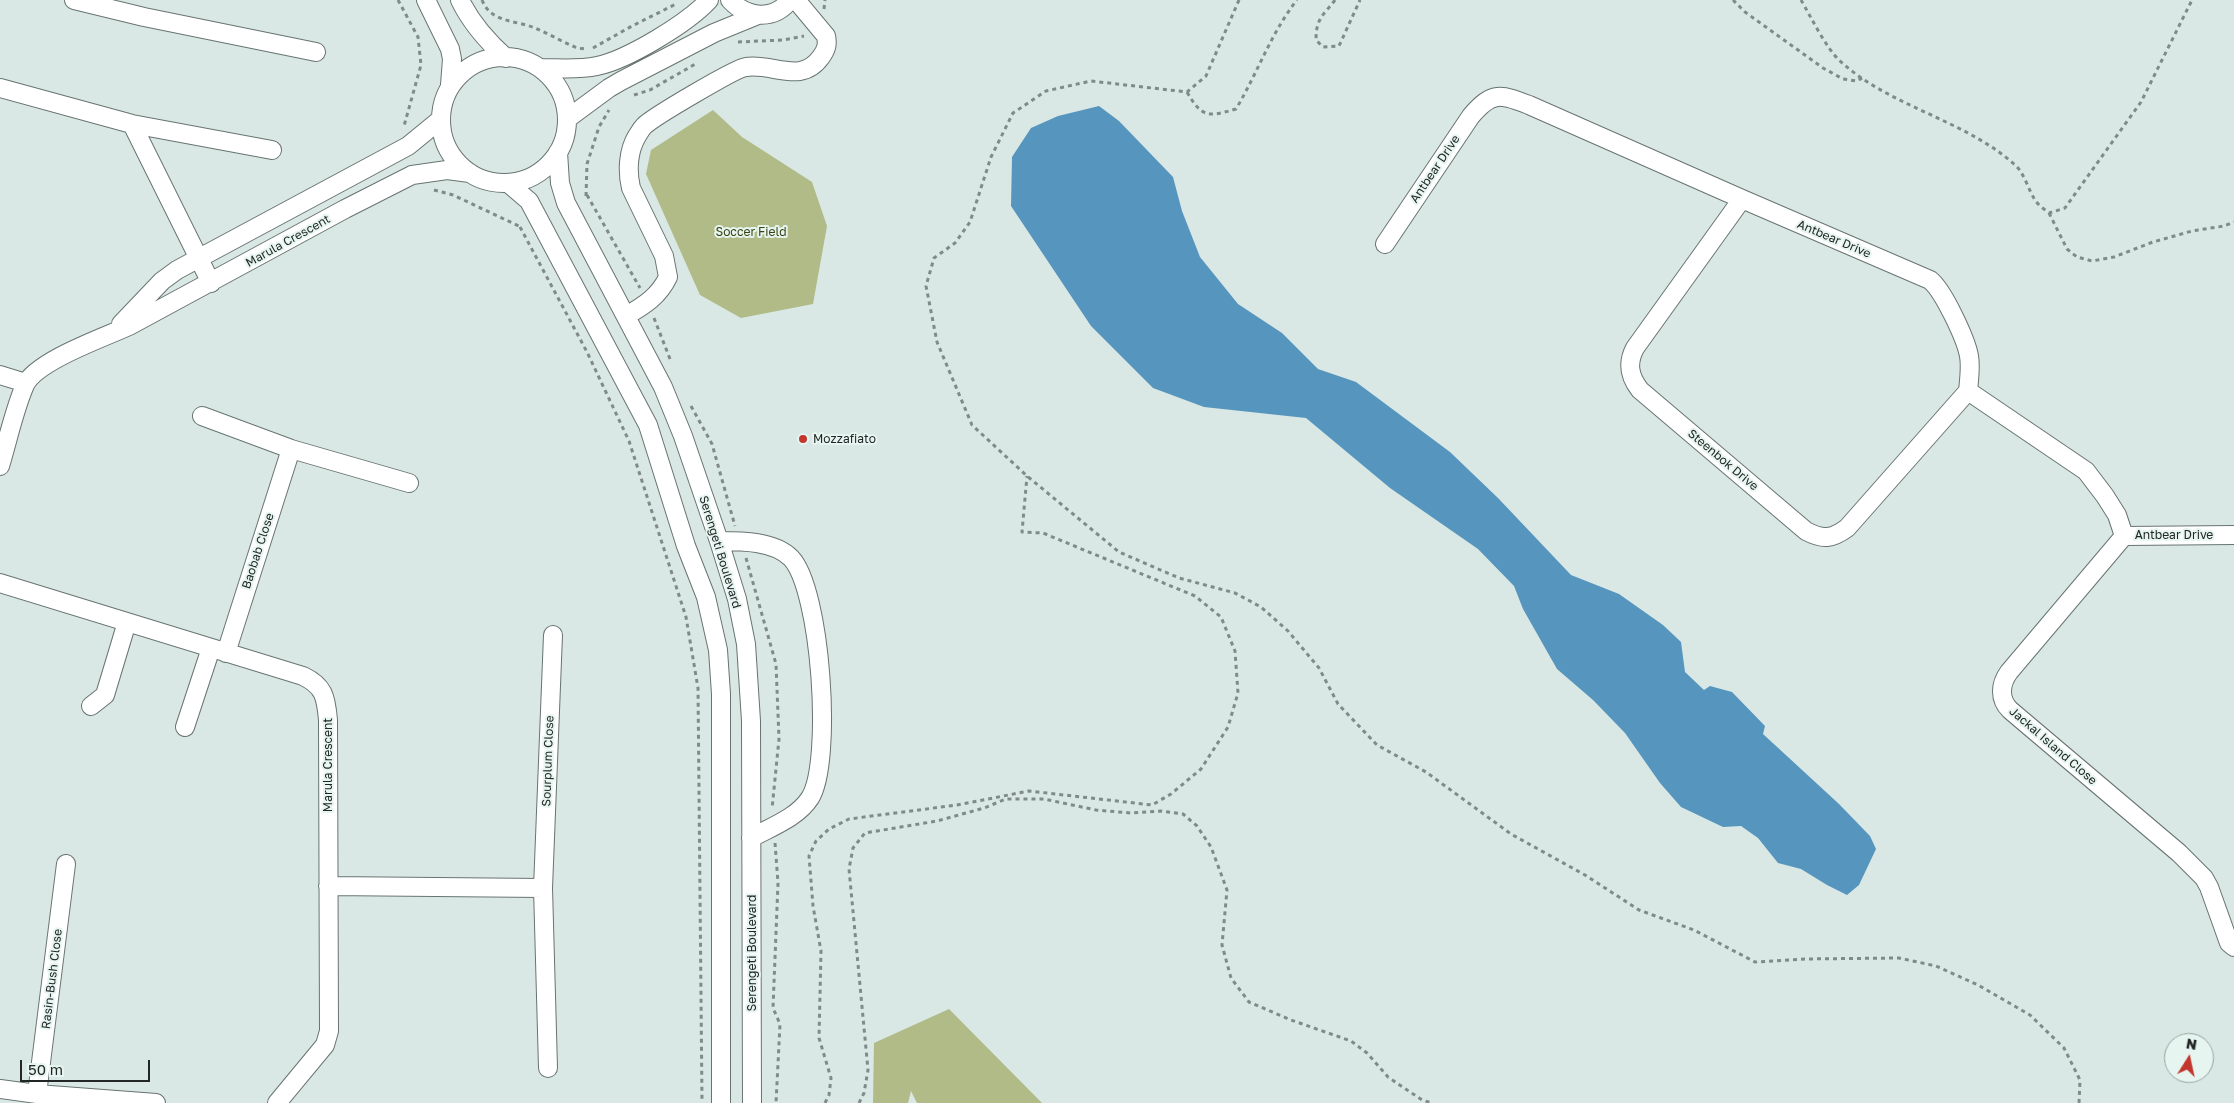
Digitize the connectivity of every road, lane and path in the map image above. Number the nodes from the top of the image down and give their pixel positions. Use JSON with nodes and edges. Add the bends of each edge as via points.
{"nodes":[{"id":1,"x":74,"y":0,"type":"edge"},
{"id":2,"x":398,"y":0,"type":"edge"},
{"id":3,"x":426,"y":0,"type":"edge"},
{"id":4,"x":460,"y":0,"type":"edge"},
{"id":5,"x":482,"y":0,"type":"edge"},
{"id":6,"x":709,"y":0,"type":"edge"},
{"id":7,"x":730,"y":0,"type":"edge"},
{"id":8,"x":790,"y":0,"type":"edge"},
{"id":9,"x":796,"y":0,"type":"edge"},
{"id":10,"x":1239,"y":0,"type":"edge"},
{"id":11,"x":1297,"y":0,"type":"edge"},
{"id":12,"x":1335,"y":0,"type":"edge"},
{"id":13,"x":1360,"y":0,"type":"edge"},
{"id":14,"x":1733,"y":0,"type":"edge"},
{"id":15,"x":1801,"y":0,"type":"edge"},
{"id":16,"x":2192,"y":0,"type":"edge"},
{"id":17,"x":696,"y":12,"type":"junction"},
{"id":18,"x":758,"y":15,"type":"junction"},
{"id":19,"x":815,"y":23,"type":"junction"},
{"id":20,"x":732,"y":43,"type":"dead end"},
{"id":21,"x":316,"y":52,"type":"dead end"},
{"id":22,"x":506,"y":58,"type":"junction"},
{"id":23,"x":540,"y":68,"type":"junction"},
{"id":24,"x":1862,"y":78,"type":"junction"},
{"id":25,"x":450,"y":86,"type":"junction"},
{"id":26,"x":0,"y":88,"type":"edge"},
{"id":27,"x":609,"y":88,"type":"junction"},
{"id":28,"x":1187,"y":92,"type":"junction"},
{"id":29,"x":441,"y":119,"type":"junction"},
{"id":30,"x":567,"y":119,"type":"junction"},
{"id":31,"x":132,"y":124,"type":"junction"},
{"id":32,"x":408,"y":146,"type":"junction"},
{"id":33,"x":272,"y":150,"type":"dead end"},
{"id":34,"x":558,"y":152,"type":"junction"},
{"id":35,"x":423,"y":172,"type":"junction"},
{"id":36,"x":470,"y":173,"type":"junction"},
{"id":37,"x":508,"y":183,"type":"junction"},
{"id":38,"x":1742,"y":199,"type":"junction"},
{"id":39,"x":566,"y":203,"type":"junction"},
{"id":40,"x":2049,"y":213,"type":"junction"},
{"id":41,"x":538,"y":219,"type":"junction"},
{"id":42,"x":2234,"y":222,"type":"edge"},
{"id":43,"x":256,"y":227,"type":"junction"},
{"id":44,"x":520,"y":227,"type":"junction"},
{"id":45,"x":1385,"y":244,"type":"dead end"},
{"id":46,"x":269,"y":251,"type":"junction"},
{"id":47,"x":199,"y":257,"type":"junction"},
{"id":48,"x":212,"y":283,"type":"junction"},
{"id":49,"x":626,"y":316,"type":"junction"},
{"id":50,"x":111,"y":334,"type":"junction"},
{"id":51,"x":0,"y":375,"type":"edge"},
{"id":52,"x":26,"y":383,"type":"junction"},
{"id":53,"x":1968,"y":391,"type":"junction"},
{"id":54,"x":202,"y":416,"type":"dead end"},
{"id":55,"x":290,"y":449,"type":"junction"},
{"id":56,"x":0,"y":466,"type":"edge"},
{"id":57,"x":1027,"y":476,"type":"junction"},
{"id":58,"x":410,"y":482,"type":"dead end"},
{"id":59,"x":2234,"y":535,"type":"edge"},
{"id":60,"x":2124,"y":536,"type":"junction"},
{"id":61,"x":719,"y":541,"type":"junction"},
{"id":62,"x":0,"y":583,"type":"edge"},
{"id":63,"x":127,"y":622,"type":"junction"},
{"id":64,"x":553,"y":635,"type":"dead end"},
{"id":65,"x":219,"y":651,"type":"junction"},
{"id":66,"x":91,"y":706,"type":"dead end"},
{"id":67,"x":185,"y":727,"type":"dead end"},
{"id":68,"x":751,"y":838,"type":"junction"},
{"id":69,"x":66,"y":864,"type":"dead end"},
{"id":70,"x":328,"y":886,"type":"junction"},
{"id":71,"x":543,"y":888,"type":"junction"},
{"id":72,"x":2234,"y":947,"type":"edge"},
{"id":73,"x":548,"y":1068,"type":"dead end"},
{"id":74,"x":0,"y":1088,"type":"edge"},
{"id":75,"x":37,"y":1094,"type":"junction"},
{"id":76,"x":156,"y":1103,"type":"edge"},
{"id":77,"x":277,"y":1103,"type":"edge"},
{"id":78,"x":702,"y":1103,"type":"edge"},
{"id":79,"x":721,"y":1103,"type":"edge"},
{"id":80,"x":752,"y":1103,"type":"edge"},
{"id":81,"x":825,"y":1103,"type":"edge"},
{"id":82,"x":859,"y":1103,"type":"edge"},
{"id":83,"x":1432,"y":1103,"type":"edge"},
{"id":84,"x":2079,"y":1103,"type":"edge"}],
"edges":[{"from":1,"to":21,"type":"street"},
{"from":2,"to":32,"type":"path","via":[[418,36],[421,64],[406,115],[404,130]]},
{"from":3,"to":25,"type":"street","via":[[450,49]]},
{"from":4,"to":22,"type":"street","via":[[486,40]]},
{"from":5,"to":17,"type":"path","via":[[500,19],[533,27],[577,48],[590,50],[676,4],[688,5]]},
{"from":6,"to":17,"type":"street"},
{"from":7,"to":18,"type":"street","via":[[749,14]]},
{"from":8,"to":18,"type":"street","via":[[774,13]]},
{"from":9,"to":19,"type":"street"},
{"from":10,"to":28,"type":"path","via":[[1206,76]]},
{"from":11,"to":28,"type":"path","via":[[1281,20],[1236,109],[1207,115],[1196,107]]},
{"from":12,"to":13,"type":"path","via":[[1320,17],[1316,29],[1316,40],[1323,47],[1339,46]]},
{"from":14,"to":24,"type":"path","via":[[1823,68],[1843,79],[1857,81]]},
{"from":15,"to":24,"type":"path","via":[[1839,60]]},
{"from":16,"to":40,"type":"path","via":[[2140,102],[2065,208]]},
{"from":17,"to":23,"type":"street","via":[[618,60],[585,69]]},
{"from":18,"to":27,"type":"street","via":[[714,33]]},
{"from":19,"to":20,"type":"path","via":[[803,37]]},
{"from":19,"to":49,"type":"street","via":[[827,42],[823,55],[812,68],[803,72],[745,67],[660,116],[643,127],[636,137],[630,158],[630,188],[664,256],[668,277],[654,298]]},
{"from":22,"to":23,"type":"street","via":[[522,60]]},
{"from":22,"to":25,"type":"street","via":[[481,61],[464,71]]},
{"from":23,"to":30,"type":"street","via":[[554,82],[564,100]]},
{"from":24,"to":40,"type":"path","via":[[1976,137],[2015,165],[2036,202]]},
{"from":25,"to":29,"type":"street","via":[[442,104]]},
{"from":26,"to":31,"type":"street"},
{"from":27,"to":30,"type":"street"},
{"from":27,"to":39,"type":"path","via":[[614,101],[599,127],[587,164],[587,195]]},
{"from":28,"to":57,"type":"path","via":[[1090,81],[1046,91],[1013,113],[992,157],[970,222],[955,243],[934,258],[926,286],[937,342],[972,425]]},
{"from":29,"to":32,"type":"street","name":"Marula Crescent"},
{"from":29,"to":36,"type":"street","via":[[446,147],[458,164]]},
{"from":30,"to":34,"type":"street","via":[[565,139]]},
{"from":31,"to":33,"type":"street"},
{"from":31,"to":47,"type":"street"},
{"from":32,"to":43,"type":"street","name":"Marula Crescent"},
{"from":34,"to":37,"type":"street","via":[[539,174]]},
{"from":34,"to":39,"type":"street","name":"Serengeti Boulevard","via":[[560,183]]},
{"from":35,"to":36,"type":"street","name":"Marula Crescent","via":[[447,170]]},
{"from":35,"to":44,"type":"path","via":[[434,190],[453,195]]},
{"from":35,"to":46,"type":"street","name":"Marula Crescent","via":[[345,209]]},
{"from":36,"to":37,"type":"street","via":[[497,183]]},
{"from":37,"to":41,"type":"street","via":[[529,201]]},
{"from":38,"to":45,"type":"street","name":"Antbear Drive","via":[[1573,123],[1517,100],[1497,96],[1482,102],[1471,116]]},
{"from":38,"to":53,"type":"street","name":"Antbear Drive","via":[[1938,286],[1969,354]]},
{"from":38,"to":53,"type":"street","name":"Steenbok Drive","via":[[1635,348],[1630,374],[1640,390],[1818,538],[1829,538],[1847,528]]},
{"from":39,"to":49,"type":"street","name":"Serengeti Boulevard"},
{"from":40,"to":42,"type":"path","via":[[2067,249],[2077,257],[2092,261],[2114,257],[2176,235]]},
{"from":41,"to":44,"type":"path"},
{"from":41,"to":79,"type":"street","via":[[648,425],[686,546],[706,597],[718,650],[722,694]]},
{"from":43,"to":46,"type":"street"},
{"from":43,"to":47,"type":"street","name":"Marula Crescent"},
{"from":44,"to":78,"type":"path","via":[[630,441],[686,617],[698,688]]},
{"from":46,"to":48,"type":"street","name":"Marula Crescent"},
{"from":47,"to":48,"type":"street"},
{"from":47,"to":50,"type":"street","name":"Marula Crescent","via":[[162,281]]},
{"from":48,"to":50,"type":"street","name":"Marula Crescent"},
{"from":49,"to":61,"type":"street","name":"Serengeti Boulevard","via":[[663,387]]},
{"from":50,"to":52,"type":"street","name":"Marula Crescent","via":[[43,367]]},
{"from":51,"to":52,"type":"street"},
{"from":52,"to":56,"type":"street"},
{"from":53,"to":60,"type":"street","name":"Antbear Drive","via":[[2086,471],[2117,515]]},
{"from":54,"to":55,"type":"street"},
{"from":55,"to":58,"type":"street"},
{"from":55,"to":65,"type":"street","name":"Baobab Close"},
{"from":57,"to":81,"type":"path","via":[[1022,532],[1043,534],[1196,596],[1220,617],[1235,651],[1237,676],[1238,693],[1228,727],[1202,769],[1171,794],[1152,804],[1030,791],[957,805],[849,819],[829,829],[816,841],[809,856],[821,951],[819,1038],[831,1078],[830,1095]]},
{"from":57,"to":84,"type":"path","via":[[1119,552],[1179,578],[1235,593],[1262,607],[1288,631],[1318,668],[1338,704],[1377,744],[1426,772],[1511,834],[1585,875],[1639,910],[1694,930],[1755,962],[1899,958],[1936,966],[1978,985],[2030,1015],[2064,1048],[2080,1080]]},
{"from":59,"to":60,"type":"street","name":"Antbear Drive"},
{"from":60,"to":72,"type":"street","name":"Jackal Island Close","via":[[2004,678],[2001,693],[2010,710],[2198,872],[2209,887],[2229,943]]},
{"from":61,"to":68,"type":"street","name":"Serengeti Boulevard","via":[[737,599],[746,644],[751,721]]},
{"from":61,"to":68,"type":"street","via":[[780,548],[792,559],[806,584],[820,655],[821,750],[817,781],[810,797],[797,813]]},
{"from":62,"to":63,"type":"street","name":"Marula Crescent"},
{"from":63,"to":65,"type":"street","name":"Marula Crescent"},
{"from":63,"to":66,"type":"street","via":[[105,695]]},
{"from":64,"to":71,"type":"street","name":"Sourplum Close"},
{"from":65,"to":67,"type":"street","name":"Baobab Close"},
{"from":65,"to":70,"type":"street","name":"Marula Crescent","via":[[303,676],[322,689],[328,720]]},
{"from":68,"to":80,"type":"street","name":"Serengeti Boulevard"},
{"from":69,"to":75,"type":"street","name":"Rasin-Bush Close"},
{"from":70,"to":71,"type":"street"},
{"from":70,"to":77,"type":"street","name":"Marula Crescent","via":[[328,1037],[309,1066]]},
{"from":71,"to":73,"type":"street","name":"Sourplum Close"},
{"from":74,"to":75,"type":"street"},
{"from":75,"to":76,"type":"street"},
{"from":82,"to":83,"type":"path","via":[[868,1070],[849,869],[853,848],[865,833],[937,821],[1006,799],[1044,799],[1096,810],[1183,814],[1197,826],[1211,847],[1227,890],[1222,944],[1231,978],[1248,1002],[1351,1041],[1368,1053],[1388,1077],[1422,1100]]}]}
